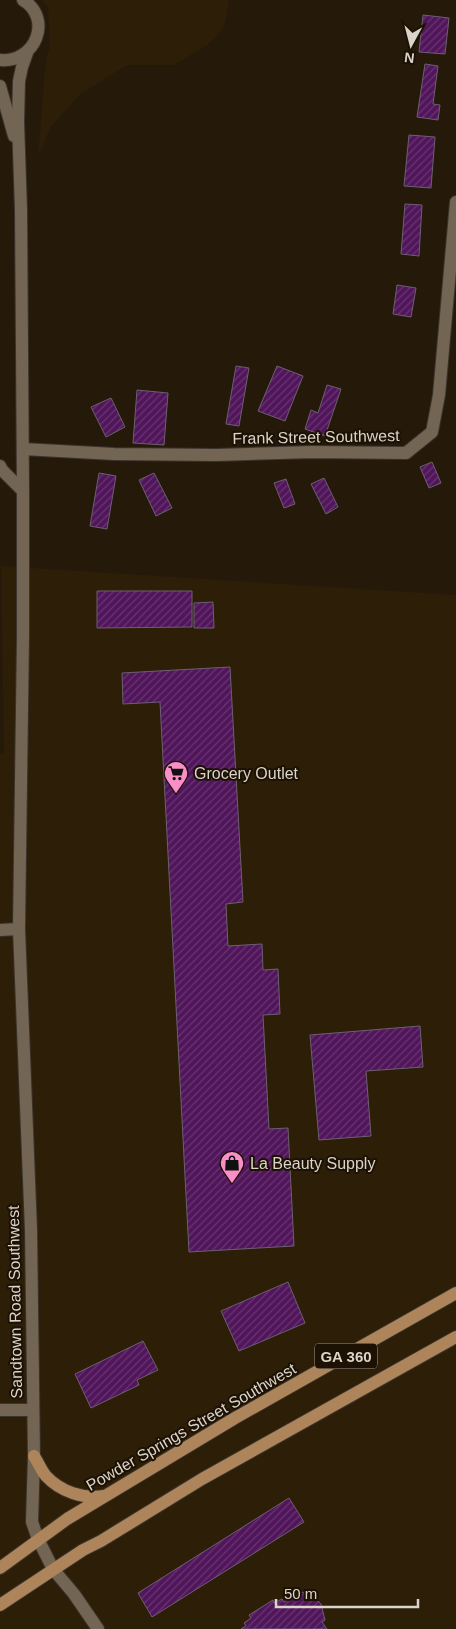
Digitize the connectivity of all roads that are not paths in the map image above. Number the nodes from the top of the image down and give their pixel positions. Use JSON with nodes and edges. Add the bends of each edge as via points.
{"nodes":[{"id":1,"x":25,"y":1,"type":"edge"},
{"id":2,"x":27,"y":53,"type":"junction"},
{"id":3,"x":0,"y":60,"type":"edge"},
{"id":4,"x":0,"y":86,"type":"edge"},
{"id":5,"x":20,"y":161,"type":"junction"},
{"id":6,"x":456,"y":202,"type":"edge"},
{"id":7,"x":23,"y":449,"type":"junction"},
{"id":8,"x":0,"y":466,"type":"edge"},
{"id":9,"x":23,"y":491,"type":"junction"},
{"id":10,"x":19,"y":929,"type":"junction"},
{"id":11,"x":0,"y":930,"type":"edge"},
{"id":12,"x":456,"y":1293,"type":"edge"},
{"id":13,"x":456,"y":1337,"type":"edge"},
{"id":14,"x":0,"y":1410,"type":"edge"},
{"id":15,"x":33,"y":1410,"type":"junction"},
{"id":16,"x":34,"y":1456,"type":"junction"},
{"id":17,"x":106,"y":1495,"type":"junction"},
{"id":18,"x":38,"y":1539,"type":"junction"},
{"id":19,"x":0,"y":1568,"type":"edge"},
{"id":20,"x":54,"y":1569,"type":"junction"},
{"id":21,"x":0,"y":1605,"type":"edge"},
{"id":22,"x":98,"y":1629,"type":"edge"}],
"edges":[{"from":1,"to":2,"type":"street","name":"Sandtown Road Southwest","via":[[36,15],[38,25],[38,36]]},
{"from":2,"to":3,"type":"street","via":[[18,58]]},
{"from":2,"to":5,"type":"street","name":"Sandtown Road Southwest","via":[[20,81]]},
{"from":4,"to":5,"type":"street","name":"Sandtown Road Southwest"},
{"from":5,"to":7,"type":"street","name":"Sandtown Road Southwest"},
{"from":6,"to":7,"type":"street","name":"Frank Street Southwest","via":[[439,395],[432,432],[406,453],[114,454]]},
{"from":7,"to":9,"type":"street","name":"Sandtown Road Southwest"},
{"from":8,"to":9,"type":"street"},
{"from":9,"to":10,"type":"street","name":"Sandtown Road Southwest"},
{"from":10,"to":11,"type":"street"},
{"from":10,"to":15,"type":"street","name":"Sandtown Road Southwest","via":[[31,1230]]},
{"from":12,"to":17,"type":"main road","name":"Powder Springs Street Southwest","number":"GA 360"},
{"from":13,"to":20,"type":"main road","number":"GA 360","via":[[202,1479]]},
{"from":14,"to":15,"type":"street"},
{"from":15,"to":16,"type":"street","name":"Sandtown Road Southwest"},
{"from":16,"to":17,"type":"main road","via":[[46,1476],[66,1490],[86,1497]]},
{"from":16,"to":18,"type":"street","name":"Sandtown Road Southwest","via":[[32,1522]]},
{"from":17,"to":18,"type":"main road","name":"Powder Springs Street Southwest","number":"GA 360"},
{"from":18,"to":19,"type":"main road","name":"Powder Springs Street Southwest","number":"GA 360"},
{"from":18,"to":20,"type":"street","name":"Sandtown Road Southwest"},
{"from":20,"to":21,"type":"main road","number":"GA 360"},
{"from":20,"to":22,"type":"street","name":"Sandtown Road Southwest"}]}
